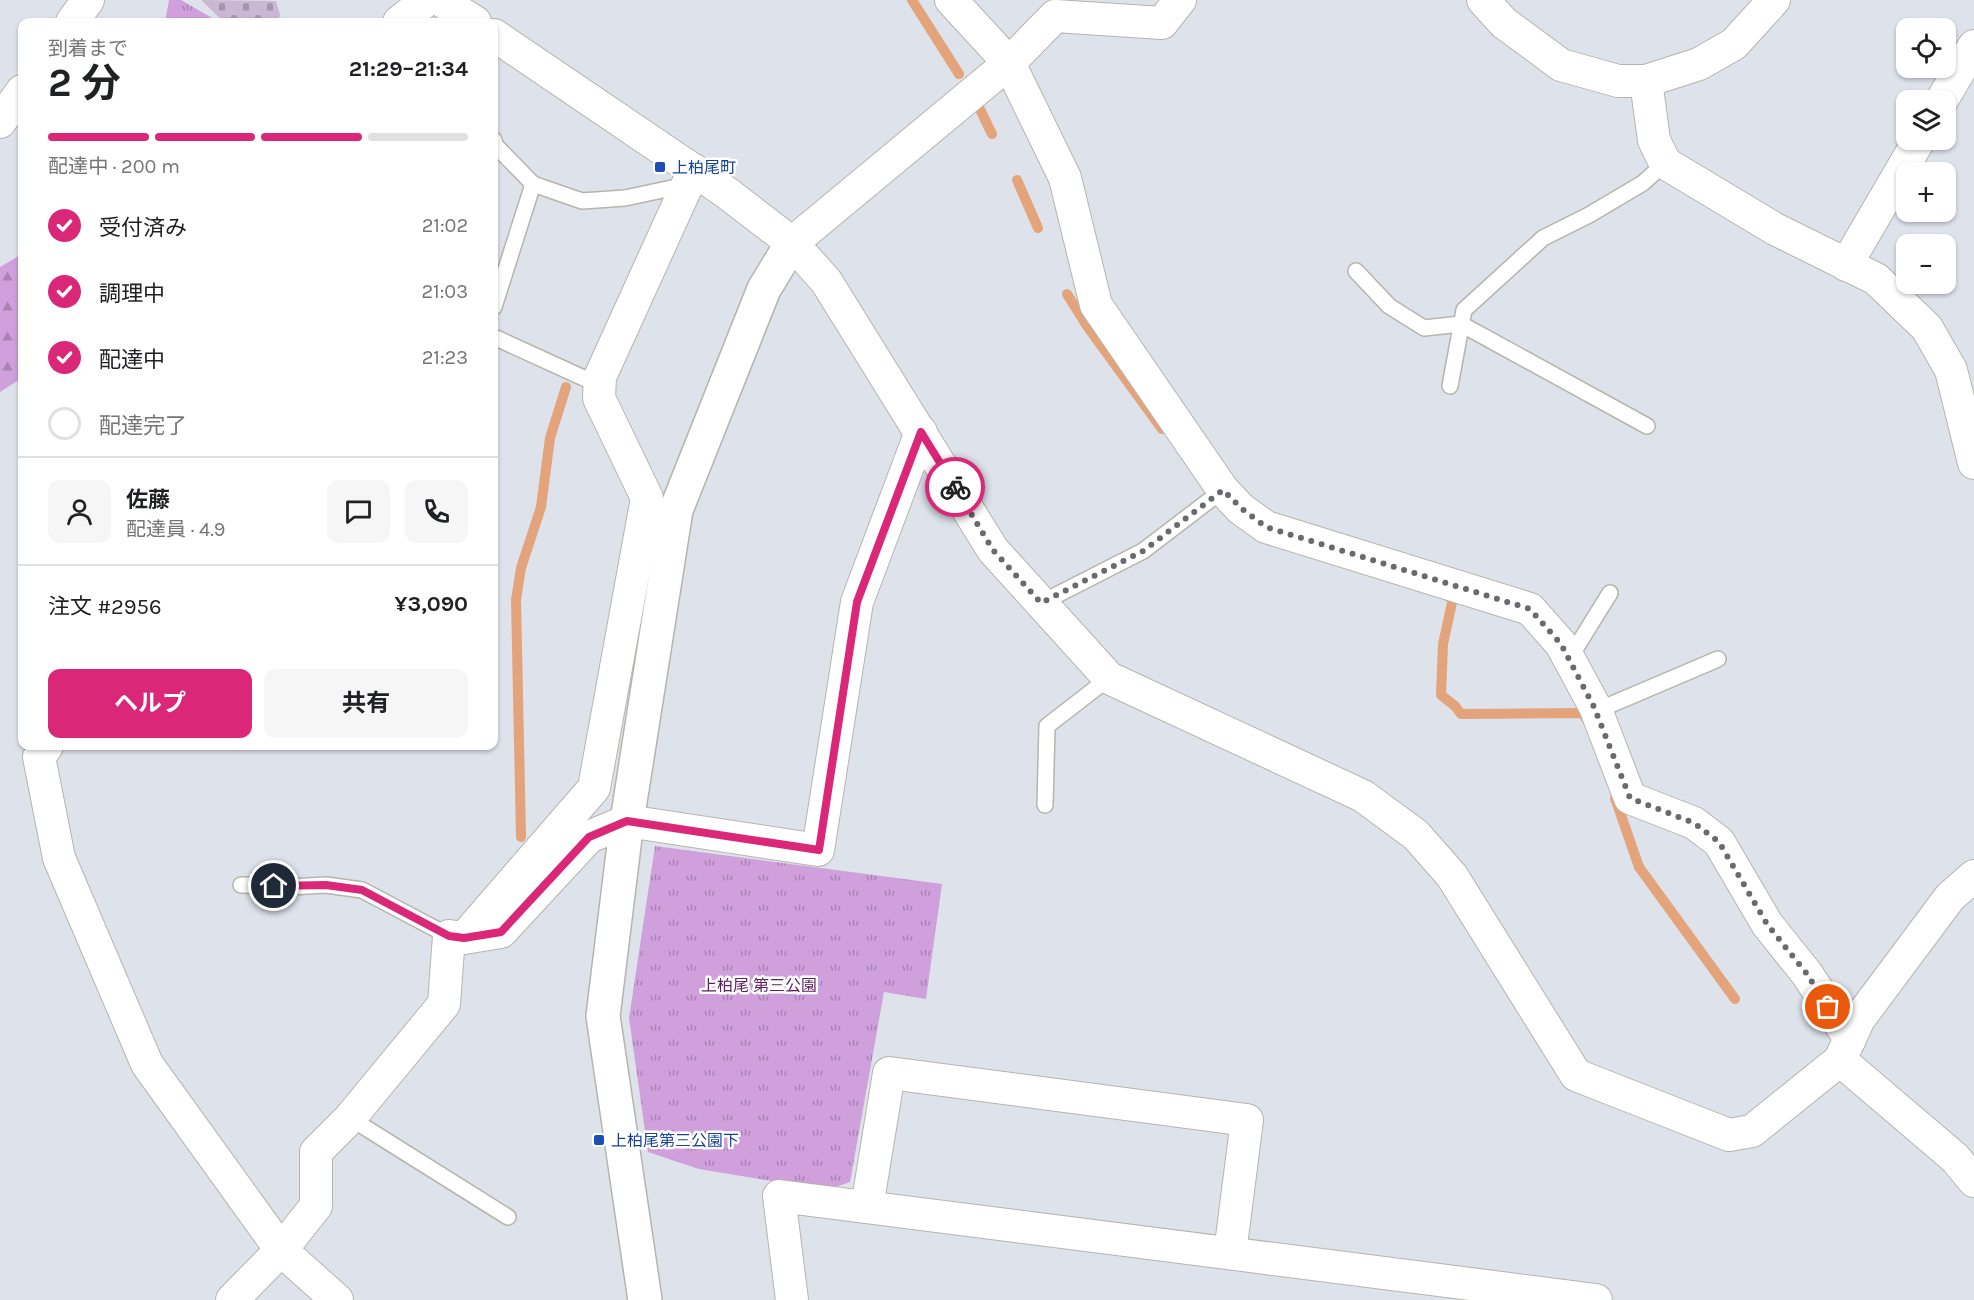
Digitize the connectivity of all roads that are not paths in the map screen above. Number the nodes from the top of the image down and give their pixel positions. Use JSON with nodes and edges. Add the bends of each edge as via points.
{"nodes":[{"id":1,"x":88,"y":0,"type":"edge"},
{"id":2,"x":427,"y":0,"type":"edge"},
{"id":3,"x":440,"y":0,"type":"edge"},
{"id":4,"x":951,"y":0,"type":"edge"},
{"id":5,"x":1180,"y":0,"type":"edge"},
{"id":6,"x":1483,"y":0,"type":"edge"},
{"id":7,"x":1774,"y":0,"type":"edge"},
{"id":8,"x":1044,"y":15,"type":"edge"},
{"id":9,"x":75,"y":18,"type":"edge"},
{"id":10,"x":404,"y":18,"type":"edge"},
{"id":11,"x":469,"y":18,"type":"edge"},
{"id":12,"x":498,"y":38,"type":"edge"},
{"id":13,"x":1974,"y":46,"type":"edge"},
{"id":14,"x":1009,"y":63,"type":"junction"},
{"id":15,"x":1646,"y":81,"type":"junction"},
{"id":16,"x":1948,"y":90,"type":"edge"},
{"id":17,"x":18,"y":97,"type":"edge"},
{"id":18,"x":0,"y":122,"type":"edge"},
{"id":19,"x":498,"y":148,"type":"edge"},
{"id":20,"x":1913,"y":150,"type":"edge"},
{"id":21,"x":1665,"y":164,"type":"junction"},
{"id":22,"x":690,"y":177,"type":"junction"},
{"id":23,"x":533,"y":184,"type":"junction"},
{"id":24,"x":792,"y":243,"type":"junction"},
{"id":25,"x":1846,"y":265,"type":"junction"},
{"id":26,"x":1356,"y":271,"type":"dead end"},
{"id":27,"x":498,"y":294,"type":"edge"},
{"id":28,"x":1461,"y":324,"type":"junction"},
{"id":29,"x":498,"y":339,"type":"edge"},
{"id":30,"x":599,"y":385,"type":"junction"},
{"id":31,"x":1450,"y":386,"type":"dead end"},
{"id":32,"x":1647,"y":426,"type":"dead end"},
{"id":33,"x":921,"y":432,"type":"junction"},
{"id":34,"x":1974,"y":463,"type":"edge"},
{"id":35,"x":1223,"y":490,"type":"junction"},
{"id":36,"x":1610,"y":593,"type":"dead end"},
{"id":37,"x":1041,"y":603,"type":"junction"},
{"id":38,"x":1569,"y":659,"type":"junction"},
{"id":39,"x":1718,"y":659,"type":"dead end"},
{"id":40,"x":1109,"y":678,"type":"junction"},
{"id":41,"x":1596,"y":711,"type":"junction"},
{"id":42,"x":44,"y":750,"type":"edge"},
{"id":43,"x":1045,"y":805,"type":"dead end"},
{"id":44,"x":627,"y":821,"type":"junction"},
{"id":45,"x":1974,"y":876,"type":"edge"},
{"id":46,"x":241,"y":885,"type":"dead end"},
{"id":47,"x":457,"y":937,"type":"junction"},
{"id":48,"x":1845,"y":1049,"type":"junction"},
{"id":49,"x":350,"y":1118,"type":"junction"},
{"id":50,"x":1974,"y":1181,"type":"edge"},
{"id":51,"x":867,"y":1207,"type":"junction"},
{"id":52,"x":508,"y":1217,"type":"dead end"},
{"id":53,"x":280,"y":1250,"type":"junction"},
{"id":54,"x":1230,"y":1253,"type":"junction"},
{"id":55,"x":1493,"y":1293,"type":"edge"},
{"id":56,"x":232,"y":1300,"type":"edge"},
{"id":57,"x":337,"y":1300,"type":"edge"},
{"id":58,"x":645,"y":1300,"type":"edge"},
{"id":59,"x":792,"y":1300,"type":"edge"},
{"id":60,"x":1596,"y":1300,"type":"edge"}],
"edges":[{"from":1,"to":9,"type":"street"},
{"from":2,"to":10,"type":"street"},
{"from":3,"to":11,"type":"street"},
{"from":4,"to":14,"type":"street"},
{"from":5,"to":8,"type":"street","via":[[1162,23]]},
{"from":6,"to":15,"type":"street","via":[[1504,23],[1561,65],[1618,81]]},
{"from":7,"to":15,"type":"street","via":[[1734,44],[1699,64]]},
{"from":8,"to":14,"type":"street"},
{"from":12,"to":22,"type":"street"},
{"from":13,"to":16,"type":"street"},
{"from":14,"to":24,"type":"street"},
{"from":14,"to":35,"type":"street","via":[[1065,178],[1096,305]]},
{"from":15,"to":21,"type":"street","via":[[1654,140]]},
{"from":17,"to":18,"type":"street"},
{"from":19,"to":23,"type":"lane"},
{"from":20,"to":25,"type":"street"},
{"from":21,"to":25,"type":"street","via":[[1774,229]]},
{"from":21,"to":28,"type":"lane","via":[[1643,183],[1543,238],[1464,310]]},
{"from":22,"to":23,"type":"lane","via":[[625,198],[582,201]]},
{"from":22,"to":24,"type":"street"},
{"from":22,"to":30,"type":"street"},
{"from":23,"to":27,"type":"lane"},
{"from":24,"to":33,"type":"street","via":[[826,281]]},
{"from":24,"to":44,"type":"street","via":[[764,289],[676,510]]},
{"from":25,"to":34,"type":"street","via":[[1876,279],[1928,328],[1951,370]]},
{"from":26,"to":28,"type":"lane","via":[[1389,306],[1424,328]]},
{"from":28,"to":31,"type":"lane"},
{"from":28,"to":32,"type":"lane"},
{"from":29,"to":30,"type":"lane"},
{"from":30,"to":47,"type":"street","via":[[599,398],[647,498],[594,788]]},
{"from":33,"to":37,"type":"street","via":[[993,550]]},
{"from":33,"to":44,"type":"street","via":[[857,602],[819,850]]},
{"from":35,"to":37,"type":"lane","via":[[1143,551]]},
{"from":35,"to":38,"type":"street","via":[[1266,527],[1530,609]]},
{"from":36,"to":38,"type":"lane"},
{"from":37,"to":40,"type":"street"},
{"from":38,"to":41,"type":"street"},
{"from":39,"to":41,"type":"lane"},
{"from":40,"to":43,"type":"lane","via":[[1047,726]]},
{"from":40,"to":48,"type":"street","via":[[1363,796],[1416,835],[1452,876],[1576,1075],[1729,1134],[1752,1131]]},
{"from":41,"to":48,"type":"street","via":[[1630,798],[1694,823],[1719,842],[1767,924],[1807,974]]},
{"from":42,"to":53,"type":"street","via":[[39,757],[59,858],[147,1064]]},
{"from":44,"to":47,"type":"street","via":[[589,837],[501,932]]},
{"from":44,"to":58,"type":"street","via":[[603,1016]]},
{"from":45,"to":48,"type":"street","via":[[1950,897],[1859,1019]]},
{"from":46,"to":47,"type":"lane","via":[[326,885],[362,890]]},
{"from":47,"to":49,"type":"street","via":[[444,1004]]},
{"from":48,"to":50,"type":"street"},
{"from":49,"to":52,"type":"lane"},
{"from":49,"to":53,"type":"street","via":[[316,1152],[316,1206]]},
{"from":51,"to":54,"type":"street"},
{"from":51,"to":54,"type":"street","via":[[889,1074],[1247,1120]]},
{"from":51,"to":59,"type":"street","via":[[779,1196]]},
{"from":53,"to":56,"type":"street"},
{"from":53,"to":57,"type":"street"},
{"from":54,"to":55,"type":"street"},
{"from":55,"to":60,"type":"street"}]}
